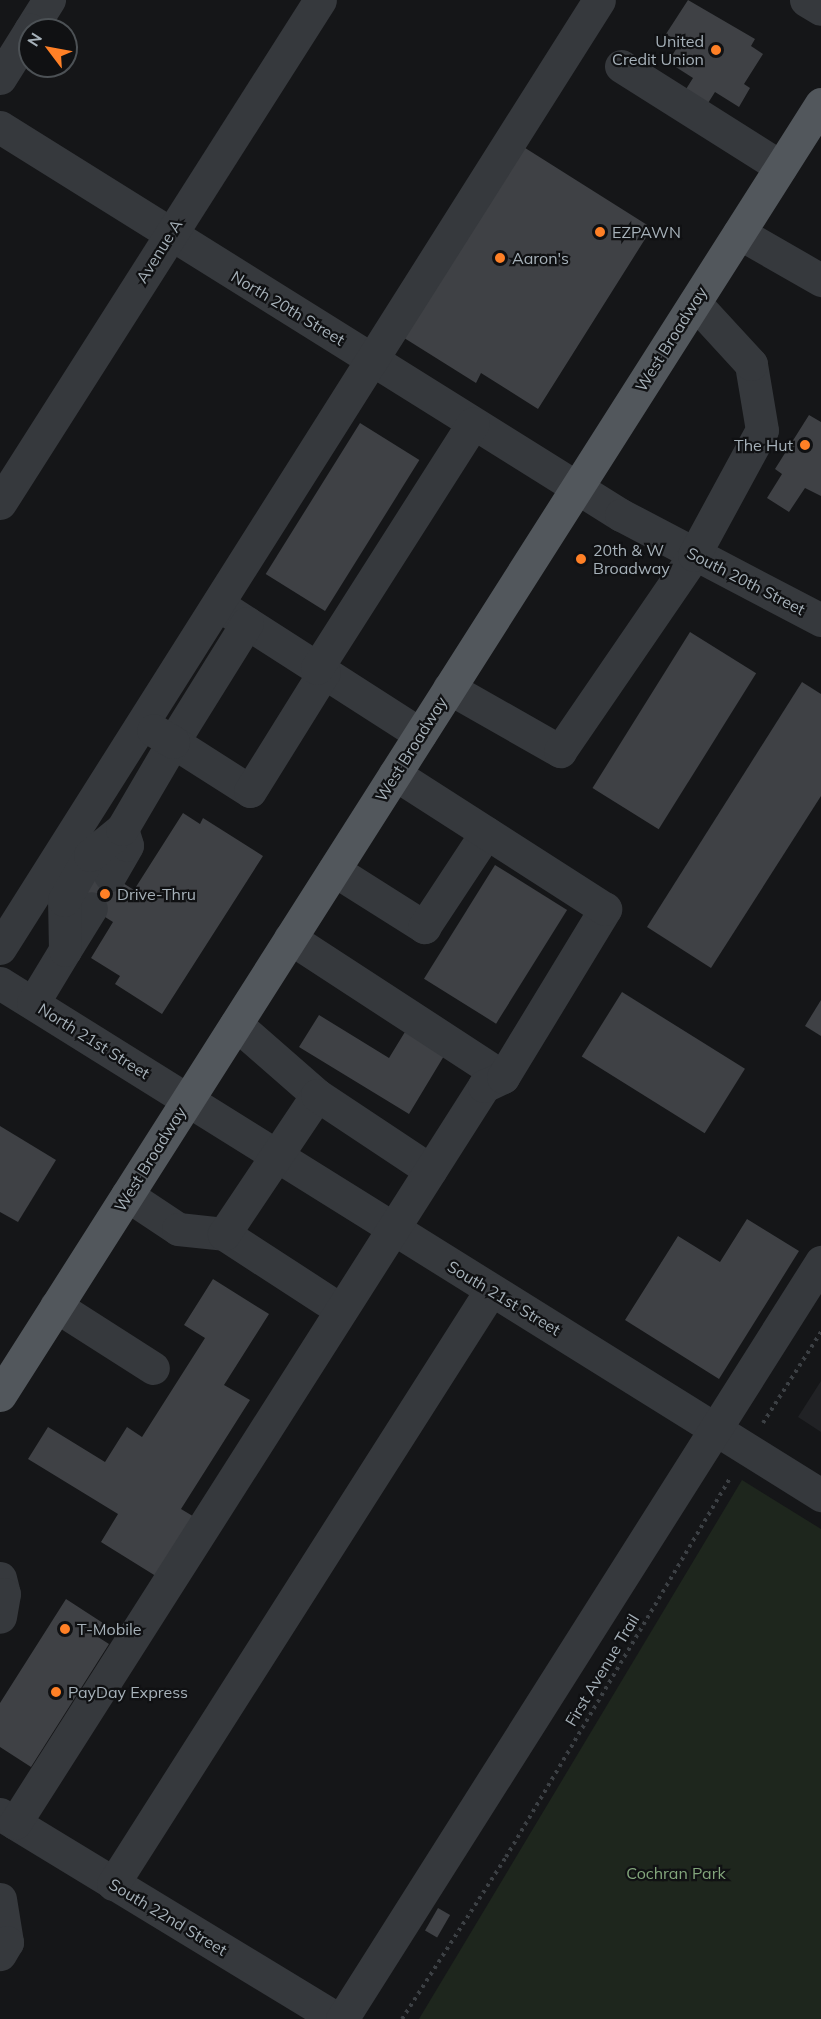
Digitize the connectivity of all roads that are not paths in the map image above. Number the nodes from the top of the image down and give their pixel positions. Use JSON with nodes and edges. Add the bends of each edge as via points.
{"nodes":[{"id":1,"x":49,"y":0,"type":"edge"},
{"id":2,"x":320,"y":0,"type":"edge"},
{"id":3,"x":598,"y":0,"type":"edge"},
{"id":4,"x":806,"y":0,"type":"edge"},
{"id":5,"x":821,"y":9,"type":"edge"},
{"id":6,"x":38,"y":18,"type":"edge"},
{"id":7,"x":18,"y":49,"type":"edge"},
{"id":8,"x":621,"y":66,"type":"dead end"},
{"id":9,"x":0,"y":78,"type":"edge"},
{"id":10,"x":818,"y":115,"type":"edge"},
{"id":11,"x":0,"y":127,"type":"edge"},
{"id":12,"x":781,"y":167,"type":"junction"},
{"id":13,"x":739,"y":233,"type":"junction"},
{"id":14,"x":169,"y":235,"type":"junction"},
{"id":15,"x":816,"y":267,"type":"edge"},
{"id":16,"x":694,"y":303,"type":"junction"},
{"id":17,"x":370,"y":359,"type":"junction"},
{"id":18,"x":473,"y":423,"type":"junction"},
{"id":19,"x":577,"y":489,"type":"junction"},
{"id":20,"x":0,"y":503,"type":"edge"},
{"id":21,"x":694,"y":555,"type":"junction"},
{"id":22,"x":217,"y":604,"type":"junction"},
{"id":23,"x":821,"y":620,"type":"edge"},
{"id":24,"x":247,"y":623,"type":"junction"},
{"id":25,"x":321,"y":670,"type":"junction"},
{"id":26,"x":449,"y":688,"type":"junction"},
{"id":27,"x":141,"y":723,"type":"junction"},
{"id":28,"x":420,"y":734,"type":"junction"},
{"id":29,"x":173,"y":742,"type":"junction"},
{"id":30,"x":395,"y":774,"type":"junction"},
{"id":31,"x":122,"y":829,"type":"junction"},
{"id":32,"x":486,"y":833,"type":"junction"},
{"id":33,"x":334,"y":870,"type":"junction"},
{"id":34,"x":110,"y":875,"type":"dead end"},
{"id":35,"x":92,"y":908,"type":"dead end"},
{"id":36,"x":290,"y":938,"type":"junction"},
{"id":37,"x":0,"y":948,"type":"edge"},
{"id":38,"x":65,"y":950,"type":"junction"},
{"id":39,"x":0,"y":983,"type":"edge"},
{"id":40,"x":33,"y":1003,"type":"junction"},
{"id":41,"x":236,"y":1024,"type":"junction"},
{"id":42,"x":503,"y":1077,"type":"junction"},
{"id":43,"x":317,"y":1095,"type":"junction"},
{"id":44,"x":188,"y":1100,"type":"junction"},
{"id":45,"x":276,"y":1155,"type":"junction"},
{"id":46,"x":430,"y":1170,"type":"junction"},
{"id":47,"x":127,"y":1196,"type":"junction"},
{"id":48,"x":393,"y":1229,"type":"junction"},
{"id":49,"x":224,"y":1234,"type":"junction"},
{"id":50,"x":821,"y":1262,"type":"edge"},
{"id":51,"x":491,"y":1290,"type":"junction"},
{"id":52,"x":56,"y":1306,"type":"junction"},
{"id":53,"x":340,"y":1310,"type":"junction"},
{"id":54,"x":153,"y":1368,"type":"dead end"},
{"id":55,"x":0,"y":1395,"type":"edge"},
{"id":56,"x":715,"y":1425,"type":"junction"},
{"id":57,"x":821,"y":1495,"type":"edge"},
{"id":58,"x":0,"y":1578,"type":"edge"},
{"id":59,"x":0,"y":1617,"type":"edge"},
{"id":60,"x":7,"y":1819,"type":"edge"},
{"id":61,"x":113,"y":1884,"type":"junction"},
{"id":62,"x":2,"y":1915,"type":"edge"},
{"id":63,"x":0,"y":1954,"type":"edge"},
{"id":64,"x":337,"y":2019,"type":"edge"},
{"id":65,"x":342,"y":2019,"type":"edge"}],
"edges":[{"from":1,"to":6,"type":"street"},
{"from":2,"to":14,"type":"street","name":"Avenue A"},
{"from":3,"to":17,"type":"street"},
{"from":4,"to":5,"type":"street"},
{"from":7,"to":9,"type":"street"},
{"from":8,"to":12,"type":"street"},
{"from":10,"to":12,"type":"main road","name":"West Broadway"},
{"from":11,"to":14,"type":"street","name":"North 20th Street"},
{"from":12,"to":13,"type":"main road","name":"West Broadway"},
{"from":13,"to":15,"type":"street"},
{"from":13,"to":16,"type":"main road","name":"West Broadway"},
{"from":14,"to":17,"type":"street","name":"North 20th Street"},
{"from":14,"to":20,"type":"street","name":"Avenue A"},
{"from":16,"to":19,"type":"main road","name":"West Broadway"},
{"from":16,"to":21,"type":"street","via":[[751,364],[762,430]]},
{"from":17,"to":18,"type":"street","name":"North 20th Street"},
{"from":17,"to":22,"type":"street"},
{"from":18,"to":19,"type":"street","name":"North 20th Street"},
{"from":18,"to":25,"type":"street"},
{"from":19,"to":21,"type":"street","name":"South 20th Street"},
{"from":19,"to":26,"type":"main road","name":"West Broadway"},
{"from":21,"to":23,"type":"street","name":"South 20th Street"},
{"from":21,"to":26,"type":"street","via":[[560,752]]},
{"from":22,"to":24,"type":"street"},
{"from":22,"to":27,"type":"street"},
{"from":24,"to":25,"type":"street"},
{"from":24,"to":29,"type":"street"},
{"from":25,"to":28,"type":"street"},
{"from":25,"to":29,"type":"street","via":[[250,791]]},
{"from":26,"to":28,"type":"main road","name":"West Broadway"},
{"from":27,"to":29,"type":"street"},
{"from":27,"to":37,"type":"street"},
{"from":28,"to":30,"type":"main road","name":"West Broadway"},
{"from":29,"to":31,"type":"street"},
{"from":30,"to":32,"type":"street"},
{"from":30,"to":33,"type":"main road","name":"West Broadway"},
{"from":31,"to":34,"type":"street","via":[[127,845]]},
{"from":31,"to":38,"type":"street","via":[[90,855],[64,900]]},
{"from":32,"to":33,"type":"street","via":[[424,927]]},
{"from":32,"to":42,"type":"street","via":[[605,909]]},
{"from":33,"to":36,"type":"main road","name":"West Broadway"},
{"from":35,"to":38,"type":"street"},
{"from":36,"to":41,"type":"main road","name":"West Broadway"},
{"from":36,"to":42,"type":"street"},
{"from":38,"to":40,"type":"street"},
{"from":39,"to":40,"type":"street","name":"North 21st Street"},
{"from":40,"to":44,"type":"street","name":"North 21st Street"},
{"from":41,"to":43,"type":"street"},
{"from":41,"to":44,"type":"main road","name":"West Broadway"},
{"from":42,"to":46,"type":"street","via":[[483,1086]]},
{"from":43,"to":45,"type":"street"},
{"from":43,"to":46,"type":"street"},
{"from":44,"to":45,"type":"street","name":"South 21st Street"},
{"from":44,"to":47,"type":"main road","name":"West Broadway"},
{"from":45,"to":48,"type":"street","name":"South 21st Street"},
{"from":45,"to":49,"type":"street"},
{"from":46,"to":48,"type":"street"},
{"from":47,"to":49,"type":"street","via":[[178,1229]]},
{"from":47,"to":52,"type":"main road","name":"West Broadway"},
{"from":48,"to":51,"type":"street","name":"South 21st Street"},
{"from":48,"to":53,"type":"street"},
{"from":49,"to":53,"type":"street"},
{"from":50,"to":56,"type":"street"},
{"from":51,"to":56,"type":"street","name":"South 21st Street"},
{"from":51,"to":61,"type":"street"},
{"from":52,"to":54,"type":"street"},
{"from":52,"to":55,"type":"main road","name":"West Broadway"},
{"from":53,"to":60,"type":"street"},
{"from":56,"to":57,"type":"street","name":"South 21st Street"},
{"from":56,"to":65,"type":"street"},
{"from":58,"to":59,"type":"street"},
{"from":60,"to":61,"type":"street","name":"South 22nd Street"},
{"from":61,"to":64,"type":"street","name":"South 22nd Street"},
{"from":62,"to":63,"type":"street","via":[[7,1942]]}]}
